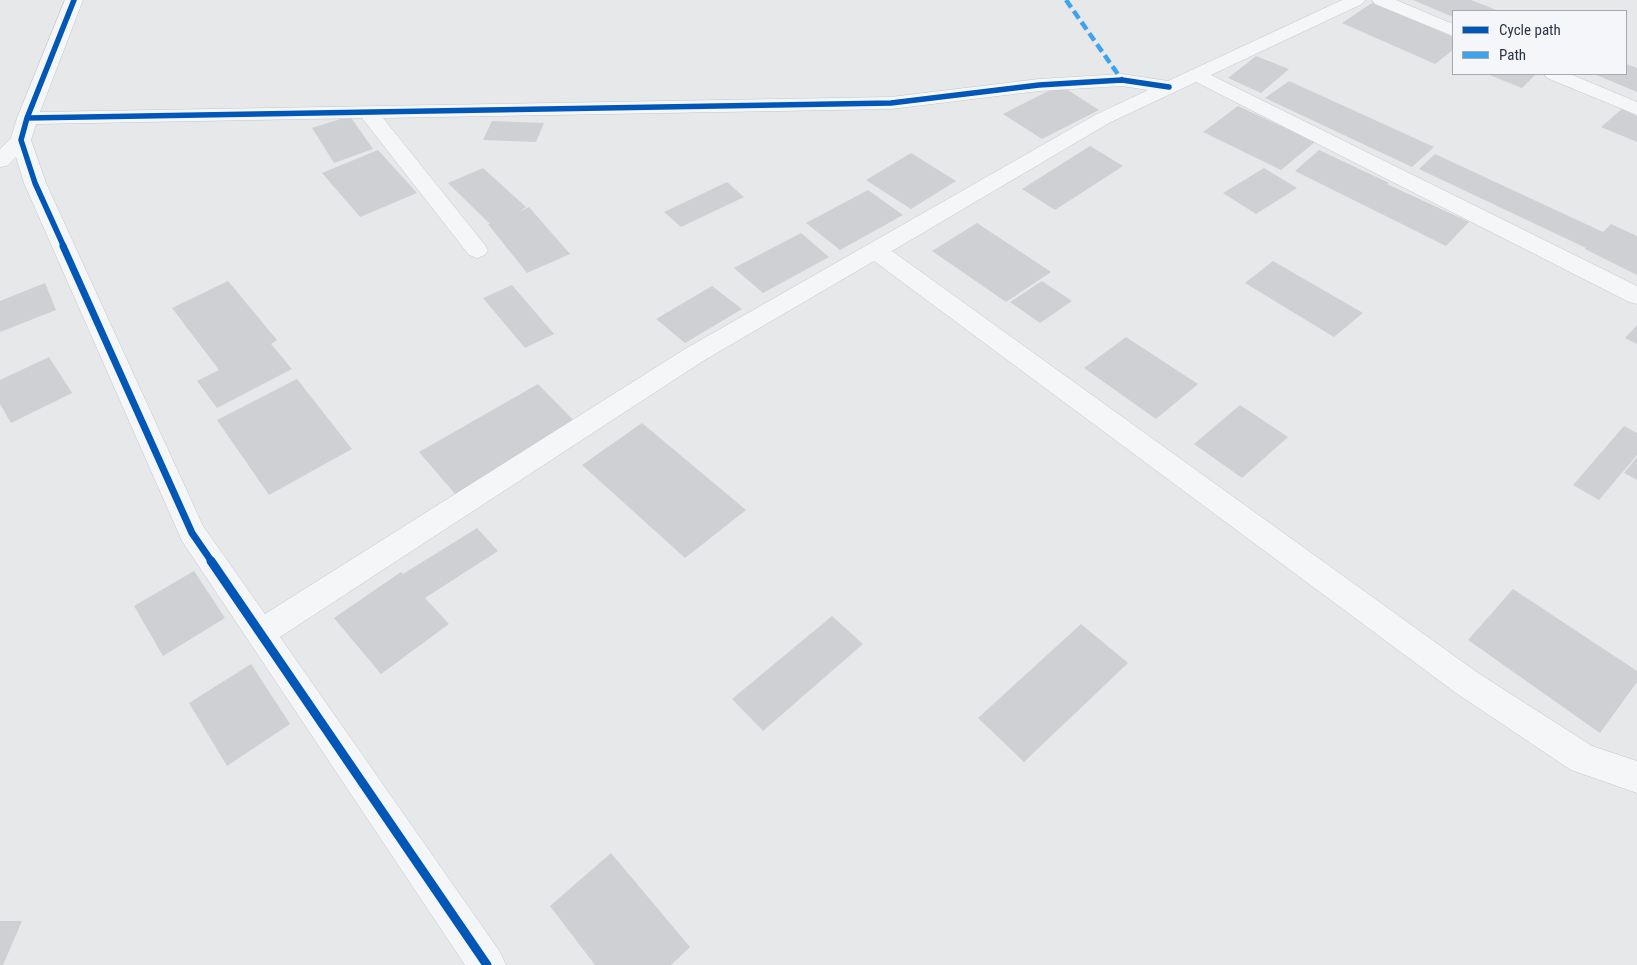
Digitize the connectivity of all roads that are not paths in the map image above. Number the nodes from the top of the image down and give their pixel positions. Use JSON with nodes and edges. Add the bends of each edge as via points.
{"nodes":[{"id":1,"x":74,"y":0,"type":"edge"},
{"id":2,"x":1356,"y":0,"type":"edge"},
{"id":3,"x":1381,"y":0,"type":"edge"},
{"id":4,"x":1452,"y":31,"type":"edge"},
{"id":5,"x":1196,"y":75,"type":"junction"},
{"id":6,"x":1556,"y":75,"type":"edge"},
{"id":7,"x":1169,"y":87,"type":"junction"},
{"id":8,"x":1637,"y":109,"type":"edge"},
{"id":9,"x":368,"y":112,"type":"junction"},
{"id":10,"x":24,"y":129,"type":"junction"},
{"id":11,"x":0,"y":161,"type":"edge"},
{"id":12,"x":477,"y":250,"type":"dead end"},
{"id":13,"x":875,"y":250,"type":"junction"},
{"id":14,"x":1637,"y":296,"type":"edge"},
{"id":15,"x":261,"y":633,"type":"junction"},
{"id":16,"x":1637,"y":777,"type":"edge"},
{"id":17,"x":487,"y":965,"type":"edge"}],
"edges":[{"from":1,"to":10,"type":"street"},
{"from":2,"to":5,"type":"street"},
{"from":3,"to":4,"type":"street"},
{"from":5,"to":7,"type":"street"},
{"from":5,"to":14,"type":"street"},
{"from":6,"to":8,"type":"street"},
{"from":7,"to":9,"type":"street","via":[[1122,80],[891,103]]},
{"from":7,"to":13,"type":"street","via":[[1102,118]]},
{"from":9,"to":10,"type":"street"},
{"from":9,"to":12,"type":"street"},
{"from":10,"to":11,"type":"street"},
{"from":10,"to":15,"type":"street","via":[[35,183],[192,533]]},
{"from":13,"to":15,"type":"street","via":[[694,355]]},
{"from":13,"to":16,"type":"street","via":[[1467,684],[1582,758]]},
{"from":15,"to":17,"type":"street"}]}
